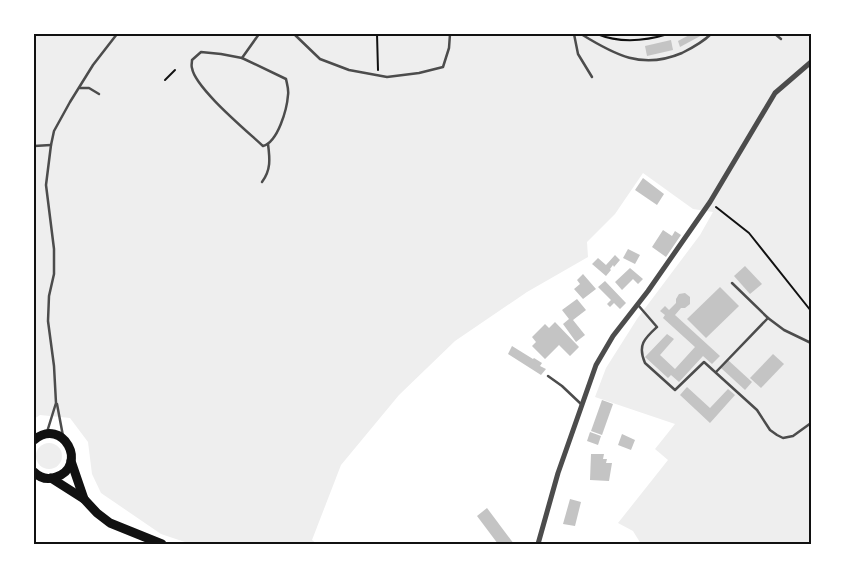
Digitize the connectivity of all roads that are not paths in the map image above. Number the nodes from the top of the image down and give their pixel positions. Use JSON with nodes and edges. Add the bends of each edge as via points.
{"nodes":[{"id":1,"x":117,"y":34,"type":"edge"},
{"id":2,"x":259,"y":34,"type":"edge"},
{"id":3,"x":294,"y":34,"type":"edge"},
{"id":4,"x":450,"y":34,"type":"edge"},
{"id":5,"x":574,"y":34,"type":"edge"},
{"id":6,"x":581,"y":34,"type":"edge"},
{"id":7,"x":711,"y":34,"type":"edge"},
{"id":8,"x":775,"y":34,"type":"edge"},
{"id":9,"x":782,"y":39,"type":"dead end"},
{"id":10,"x":242,"y":58,"type":"junction"},
{"id":11,"x":811,"y":62,"type":"edge"},
{"id":12,"x":592,"y":77,"type":"dead end"},
{"id":13,"x":79,"y":88,"type":"junction"},
{"id":14,"x":99,"y":94,"type":"dead end"},
{"id":15,"x":268,"y":144,"type":"junction"},
{"id":16,"x":51,"y":145,"type":"junction"},
{"id":17,"x":34,"y":146,"type":"edge"},
{"id":18,"x":262,"y":182,"type":"dead end"},
{"id":19,"x":732,"y":283,"type":"dead end"},
{"id":20,"x":637,"y":304,"type":"junction"},
{"id":21,"x":768,"y":318,"type":"junction"},
{"id":22,"x":811,"y":343,"type":"edge"},
{"id":23,"x":716,"y":372,"type":"junction"},
{"id":24,"x":548,"y":376,"type":"dead end"},
{"id":25,"x":56,"y":403,"type":"junction"},
{"id":26,"x":582,"y":405,"type":"junction"},
{"id":27,"x":811,"y":423,"type":"edge"},
{"id":28,"x":39,"y":436,"type":"edge"},
{"id":29,"x":64,"y":439,"type":"junction"},
{"id":30,"x":71,"y":461,"type":"junction"},
{"id":31,"x":34,"y":472,"type":"edge"},
{"id":32,"x":51,"y":478,"type":"junction"},
{"id":33,"x":84,"y":499,"type":"junction"},
{"id":34,"x":162,"y":544,"type":"edge"},
{"id":35,"x":538,"y":544,"type":"edge"}],
"edges":[{"from":1,"to":13,"type":"lane"},
{"from":2,"to":10,"type":"lane"},
{"from":3,"to":4,"type":"lane","via":[[320,58],[349,70],[387,77],[443,67]]},
{"from":5,"to":12,"type":"lane","via":[[578,54]]},
{"from":6,"to":7,"type":"lane","via":[[625,57],[645,61],[691,49]]},
{"from":8,"to":9,"type":"lane"},
{"from":10,"to":15,"type":"lane","via":[[286,79],[289,94],[280,129]]},
{"from":10,"to":15,"type":"lane","via":[[201,52],[192,60],[192,69],[201,86],[240,126],[263,146]]},
{"from":11,"to":20,"type":"street","via":[[775,93],[710,202]]},
{"from":13,"to":14,"type":"lane","via":[[89,88]]},
{"from":13,"to":16,"type":"lane","via":[[54,131]]},
{"from":15,"to":18,"type":"lane","via":[[271,160],[268,174]]},
{"from":16,"to":17,"type":"lane"},
{"from":16,"to":25,"type":"lane","via":[[46,185],[54,274],[48,321]]},
{"from":19,"to":21,"type":"lane"},
{"from":20,"to":23,"type":"lane","via":[[657,327],[643,342],[641,352],[645,363],[675,390],[704,362]]},
{"from":20,"to":26,"type":"street","via":[[596,365]]},
{"from":21,"to":22,"type":"lane"},
{"from":21,"to":23,"type":"lane"},
{"from":23,"to":27,"type":"lane","via":[[757,410],[777,435],[783,438],[793,436]]},
{"from":24,"to":26,"type":"lane"},
{"from":25,"to":28,"type":"lane"},
{"from":25,"to":29,"type":"lane"},
{"from":26,"to":35,"type":"street"},
{"from":28,"to":29,"type":"highway","via":[[55,434]]},
{"from":29,"to":30,"type":"highway","via":[[70,448]]},
{"from":30,"to":32,"type":"highway","via":[[64,473]]},
{"from":30,"to":33,"type":"highway"},
{"from":31,"to":32,"type":"highway","via":[[43,478]]},
{"from":32,"to":33,"type":"highway"},
{"from":33,"to":34,"type":"highway","via":[[97,514],[110,522]]}]}
